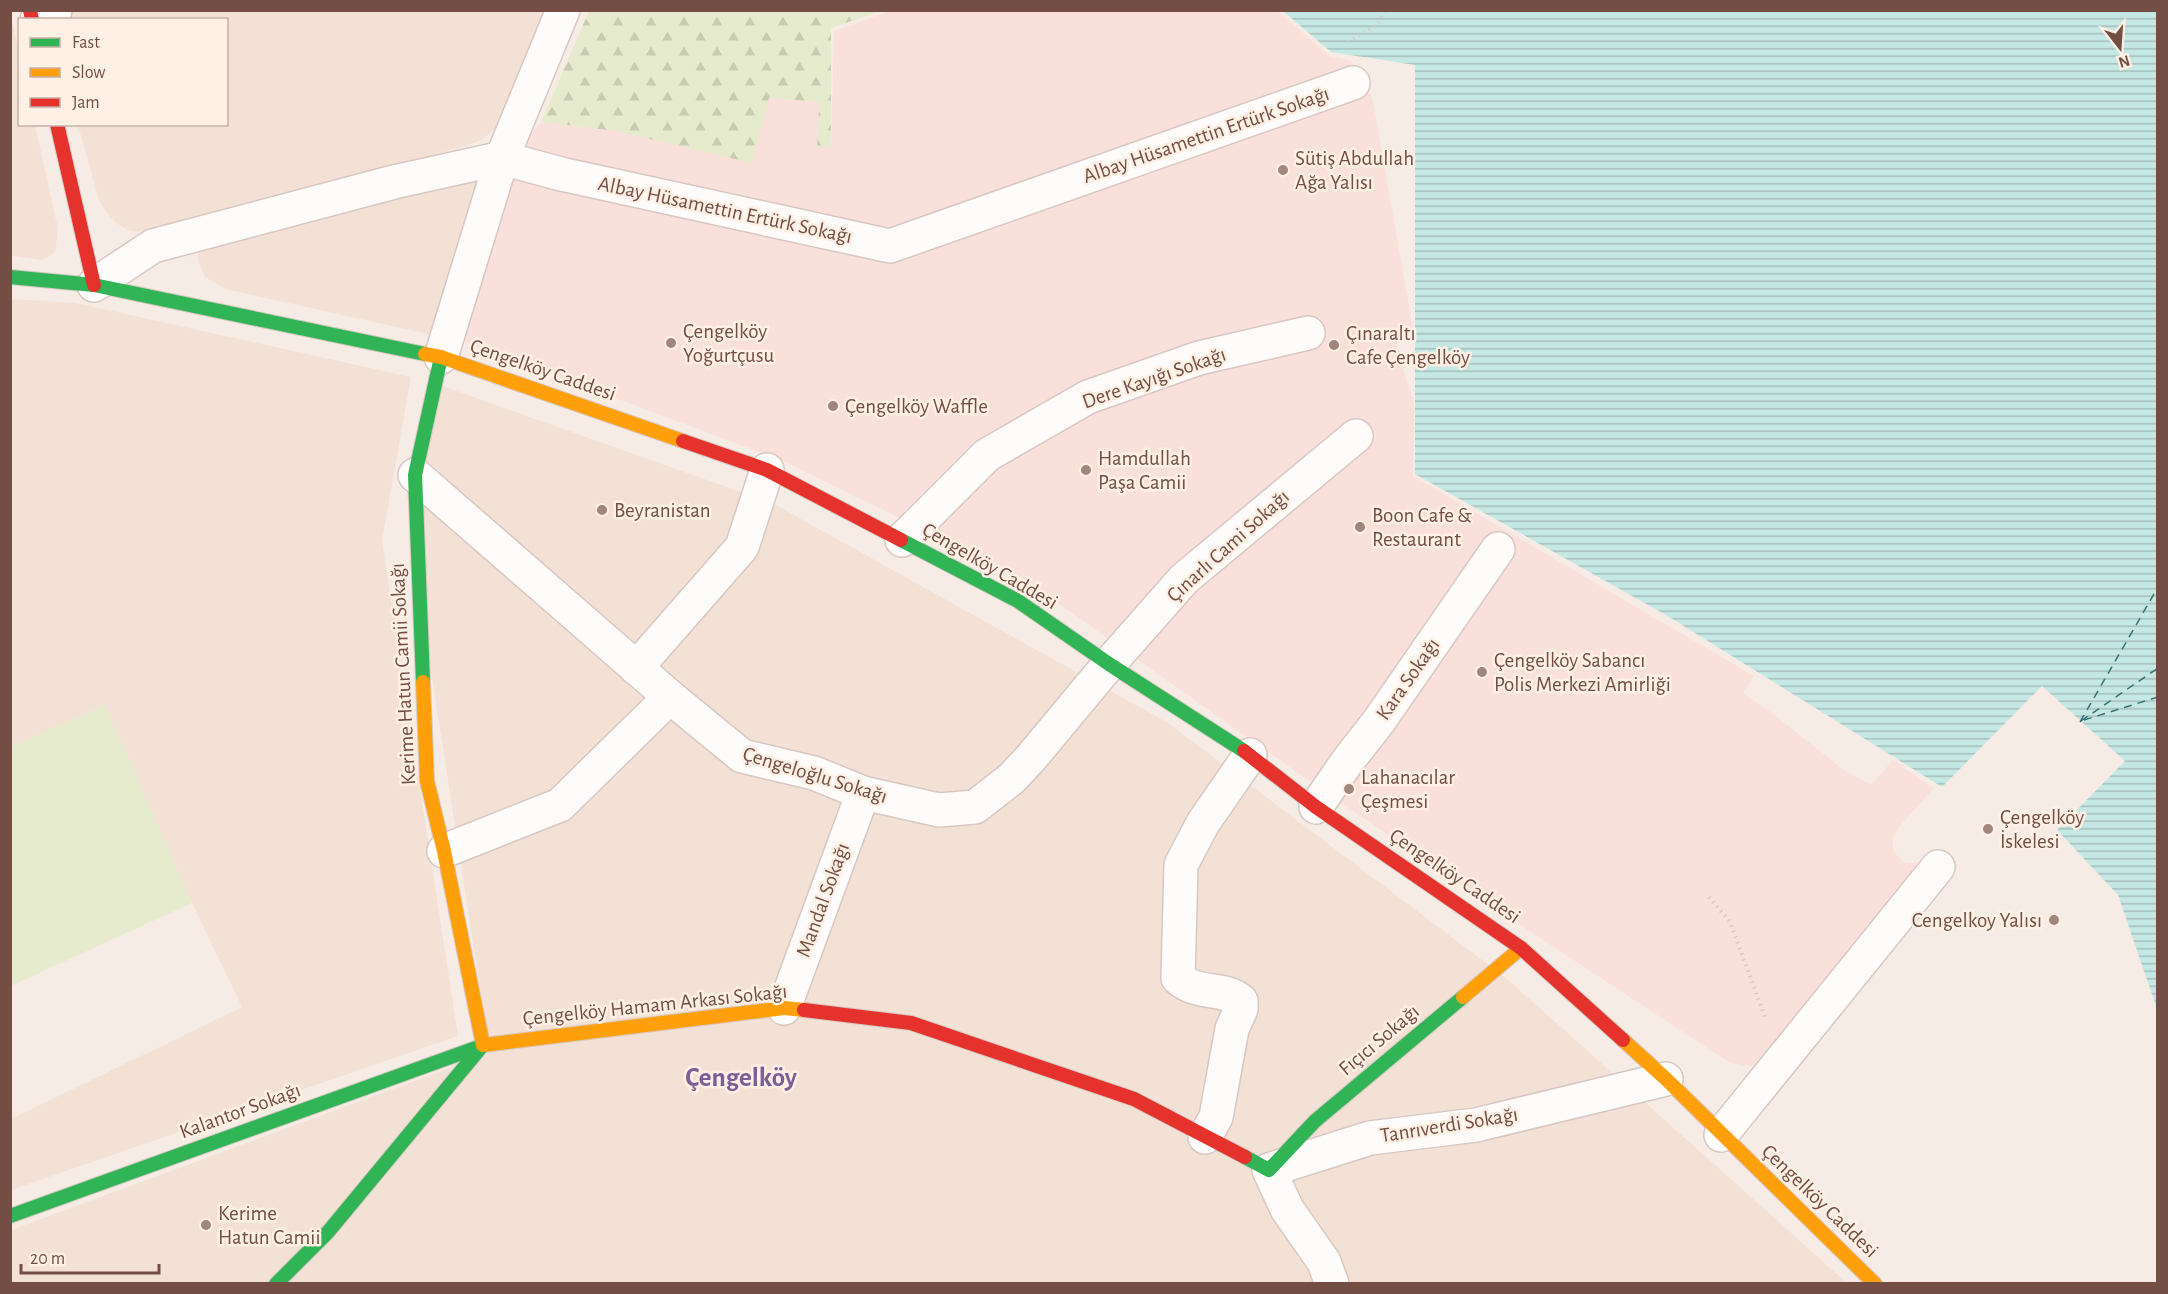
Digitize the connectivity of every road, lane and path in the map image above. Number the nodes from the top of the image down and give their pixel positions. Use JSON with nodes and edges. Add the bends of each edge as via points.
{"nodes":[{"id":1,"x":55,"y":10,"type":"edge"},
{"id":2,"x":563,"y":10,"type":"edge"},
{"id":3,"x":1385,"y":10,"type":"edge"},
{"id":4,"x":41,"y":18,"type":"edge"},
{"id":5,"x":1341,"y":46,"type":"dead end"},
{"id":6,"x":1353,"y":83,"type":"dead end"},
{"id":7,"x":57,"y":126,"type":"edge"},
{"id":8,"x":502,"y":158,"type":"junction"},
{"id":9,"x":10,"y":277,"type":"edge"},
{"id":10,"x":94,"y":285,"type":"junction"},
{"id":11,"x":1308,"y":333,"type":"dead end"},
{"id":12,"x":441,"y":357,"type":"junction"},
{"id":13,"x":1356,"y":436,"type":"dead end"},
{"id":14,"x":767,"y":470,"type":"junction"},
{"id":15,"x":415,"y":475,"type":"junction"},
{"id":16,"x":902,"y":540,"type":"junction"},
{"id":17,"x":1498,"y":549,"type":"dead end"},
{"id":18,"x":1108,"y":664,"type":"junction"},
{"id":19,"x":636,"y":668,"type":"junction"},
{"id":20,"x":670,"y":697,"type":"junction"},
{"id":21,"x":1250,"y":755,"type":"junction"},
{"id":22,"x":863,"y":793,"type":"junction"},
{"id":23,"x":1316,"y":807,"type":"junction"},
{"id":24,"x":444,"y":851,"type":"junction"},
{"id":25,"x":1938,"y":867,"type":"dead end"},
{"id":26,"x":1708,"y":897,"type":"dead end"},
{"id":27,"x":1521,"y":948,"type":"junction"},
{"id":28,"x":784,"y":1008,"type":"junction"},
{"id":29,"x":483,"y":1045,"type":"junction"},
{"id":30,"x":1782,"y":1060,"type":"junction"},
{"id":31,"x":1666,"y":1079,"type":"junction"},
{"id":32,"x":1721,"y":1135,"type":"junction"},
{"id":33,"x":1205,"y":1137,"type":"junction"},
{"id":34,"x":1269,"y":1170,"type":"junction"},
{"id":35,"x":10,"y":1216,"type":"edge"},
{"id":36,"x":276,"y":1284,"type":"edge"},
{"id":37,"x":1332,"y":1284,"type":"edge"},
{"id":38,"x":1875,"y":1284,"type":"edge"}],
"edges":[{"from":1,"to":4,"type":"street"},
{"from":2,"to":8,"type":"street"},
{"from":3,"to":5,"type":"path","via":[[1378,24]]},
{"from":6,"to":8,"type":"street","name":"Albay Hüsamettin Ertürk Sokağı","via":[[890,246]]},
{"from":7,"to":10,"type":"street"},
{"from":8,"to":10,"type":"street","name":"Albay Hüsamettin Ertürk Sokağı","via":[[394,182],[153,246]]},
{"from":8,"to":12,"type":"street"},
{"from":9,"to":10,"type":"street","name":"Çengelköy Caddesi"},
{"from":10,"to":12,"type":"street","name":"Çengelköy Caddesi"},
{"from":11,"to":16,"type":"street","name":"Dere Kayığı Sokağı","via":[[1199,358],[1088,398],[987,455]]},
{"from":12,"to":14,"type":"street","name":"Çengelköy Caddesi"},
{"from":12,"to":15,"type":"street","name":"Kerime Hatun Camii Sokağı"},
{"from":13,"to":18,"type":"street","name":"Çınarlı Cami Sokağı","via":[[1184,579]]},
{"from":14,"to":16,"type":"street","name":"Çengelköy Caddesi"},
{"from":14,"to":19,"type":"street","via":[[741,548]]},
{"from":15,"to":19,"type":"street","name":"Çengeloğlu Sokağı"},
{"from":15,"to":24,"type":"street","name":"Kerime Hatun Camii Sokağı","via":[[426,781]]},
{"from":16,"to":18,"type":"street","name":"Çengelköy Caddesi","via":[[1018,601]]},
{"from":17,"to":23,"type":"street","name":"Kara Sokağı"},
{"from":18,"to":21,"type":"street","name":"Çengelköy Caddesi"},
{"from":18,"to":22,"type":"street","name":"Çengeloğlu Sokağı","via":[[1030,759],[975,807],[939,810]]},
{"from":19,"to":20,"type":"street","name":"Çengeloğlu Sokağı"},
{"from":20,"to":22,"type":"street","name":"Çengeloğlu Sokağı","via":[[742,756],[814,773]]},
{"from":20,"to":24,"type":"street","via":[[560,806]]},
{"from":21,"to":23,"type":"street","name":"Çengelköy Caddesi"},
{"from":21,"to":33,"type":"street","via":[[1203,823],[1181,865],[1178,978],[1188,986],[1235,995],[1241,1001],[1216,1117]]},
{"from":22,"to":28,"type":"street","name":"Mandal Sokağı"},
{"from":23,"to":27,"type":"street","name":"Çengelköy Caddesi"},
{"from":24,"to":29,"type":"street","name":"Kerime Hatun Camii Sokağı"},
{"from":25,"to":30,"type":"street"},
{"from":26,"to":30,"type":"path","via":[[1730,922]]},
{"from":27,"to":31,"type":"street","name":"Çengelköy Caddesi"},
{"from":27,"to":34,"type":"street","name":"Fıçıcı Sokağı","via":[[1315,1121]]},
{"from":28,"to":29,"type":"street","name":"Çengelköy Hamam Arkası Sokağı"},
{"from":28,"to":33,"type":"street","name":"Çengelköy Hamam Arkası Sokağı","via":[[910,1023],[1134,1099]]},
{"from":29,"to":35,"type":"street","name":"Kalantor Sokağı"},
{"from":29,"to":36,"type":"street","via":[[328,1232]]},
{"from":30,"to":32,"type":"street"},
{"from":31,"to":32,"type":"street","name":"Çengelköy Caddesi"},
{"from":31,"to":34,"type":"street","name":"Tanrıverdi Sokağı","via":[[1476,1125],[1370,1138]]},
{"from":32,"to":38,"type":"street","name":"Çengelköy Caddesi"},
{"from":33,"to":34,"type":"street","name":"Çengelköy Hamam Arkası Sokağı"},
{"from":34,"to":37,"type":"street","via":[[1287,1209],[1324,1262]]}]}
